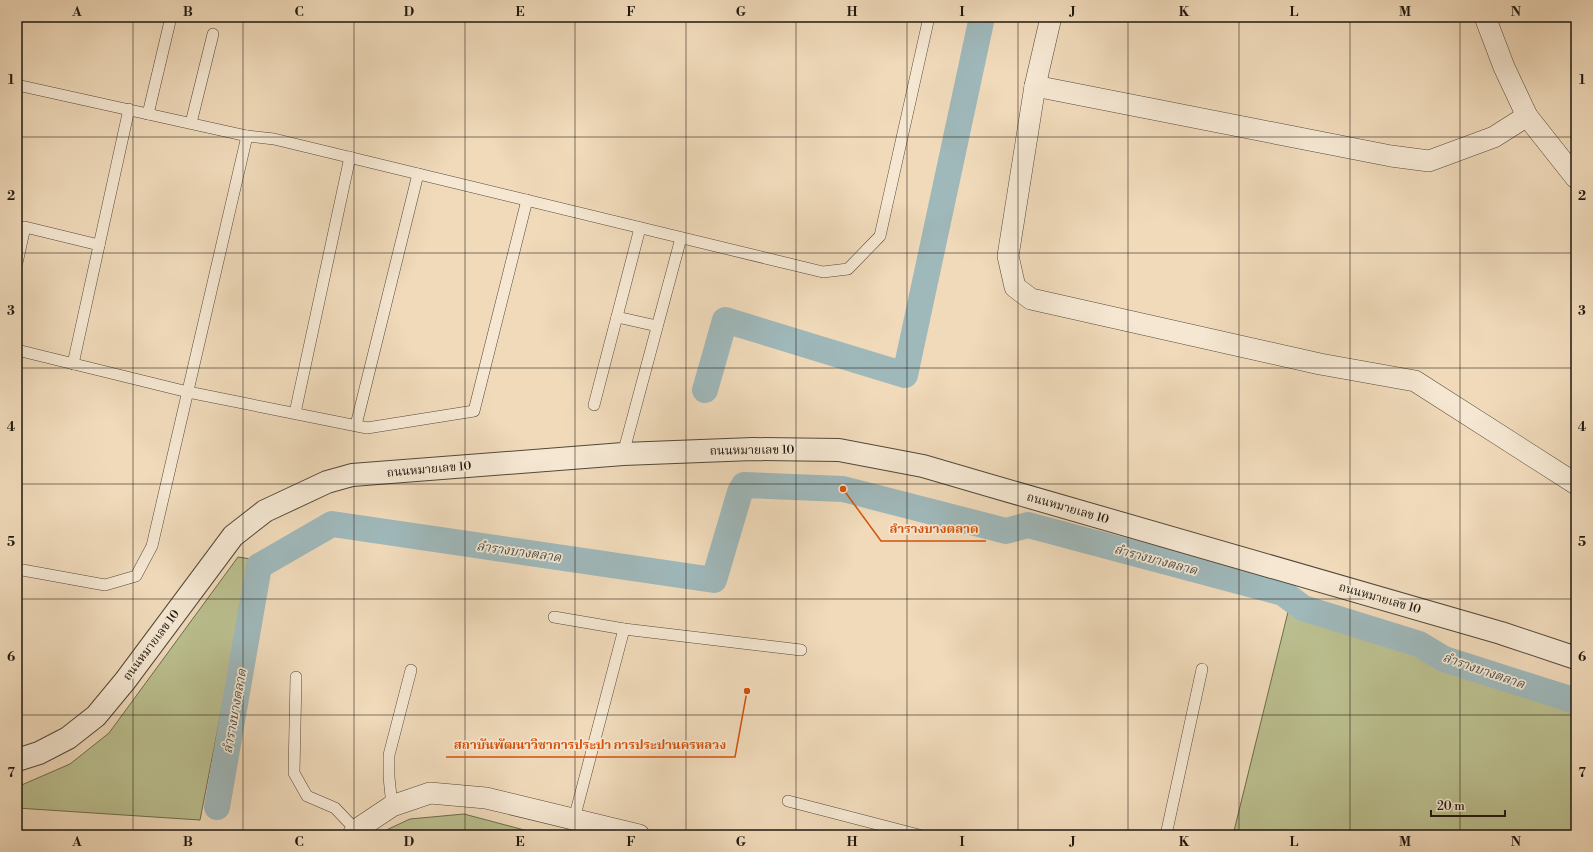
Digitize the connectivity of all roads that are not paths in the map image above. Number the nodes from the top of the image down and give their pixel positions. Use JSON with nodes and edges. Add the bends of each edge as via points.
{"nodes":[{"id":1,"x":172,"y":17,"type":"edge"},
{"id":2,"x":929,"y":17,"type":"edge"},
{"id":3,"x":1052,"y":17,"type":"edge"},
{"id":4,"x":1485,"y":17,"type":"edge"},
{"id":5,"x":213,"y":34,"type":"dead end"},
{"id":6,"x":17,"y":85,"type":"edge"},
{"id":7,"x":1035,"y":86,"type":"junction"},
{"id":8,"x":129,"y":109,"type":"junction"},
{"id":9,"x":148,"y":114,"type":"junction"},
{"id":10,"x":1527,"y":116,"type":"junction"},
{"id":11,"x":191,"y":123,"type":"junction"},
{"id":12,"x":247,"y":136,"type":"junction"},
{"id":13,"x":350,"y":157,"type":"junction"},
{"id":14,"x":418,"y":174,"type":"junction"},
{"id":15,"x":1576,"y":178,"type":"edge"},
{"id":16,"x":527,"y":200,"type":"junction"},
{"id":17,"x":640,"y":228,"type":"junction"},
{"id":18,"x":681,"y":238,"type":"junction"},
{"id":19,"x":99,"y":246,"type":"junction"},
{"id":20,"x":17,"y":263,"type":"edge"},
{"id":21,"x":617,"y":316,"type":"junction"},
{"id":22,"x":657,"y":326,"type":"junction"},
{"id":23,"x":17,"y":350,"type":"edge"},
{"id":24,"x":73,"y":364,"type":"junction"},
{"id":25,"x":188,"y":392,"type":"junction"},
{"id":26,"x":594,"y":405,"type":"dead end"},
{"id":27,"x":295,"y":413,"type":"junction"},
{"id":28,"x":356,"y":425,"type":"junction"},
{"id":29,"x":623,"y":454,"type":"junction"},
{"id":30,"x":1576,"y":484,"type":"edge"},
{"id":31,"x":17,"y":569,"type":"edge"},
{"id":32,"x":554,"y":617,"type":"dead end"},
{"id":33,"x":624,"y":629,"type":"junction"},
{"id":34,"x":801,"y":650,"type":"dead end"},
{"id":35,"x":1576,"y":658,"type":"edge"},
{"id":36,"x":1202,"y":669,"type":"dead end"},
{"id":37,"x":411,"y":670,"type":"dead end"},
{"id":38,"x":296,"y":677,"type":"dead end"},
{"id":39,"x":17,"y":760,"type":"edge"},
{"id":40,"x":788,"y":801,"type":"dead end"},
{"id":41,"x":392,"y":806,"type":"junction"},
{"id":42,"x":574,"y":819,"type":"junction"},
{"id":43,"x":355,"y":832,"type":"edge"},
{"id":44,"x":908,"y":834,"type":"edge"},
{"id":45,"x":639,"y":835,"type":"edge"},
{"id":46,"x":919,"y":835,"type":"edge"},
{"id":47,"x":1166,"y":835,"type":"edge"}],
"edges":[{"from":1,"to":9,"type":"lane"},
{"from":2,"to":18,"type":"lane","via":[[880,236],[848,269],[823,272]]},
{"from":3,"to":7,"type":"street"},
{"from":4,"to":10,"type":"street","via":[[1504,68]]},
{"from":5,"to":11,"type":"lane"},
{"from":6,"to":8,"type":"lane"},
{"from":7,"to":10,"type":"street","via":[[1391,156],[1429,161],[1494,137]]},
{"from":7,"to":30,"type":"street","via":[[1008,256],[1015,287],[1031,299],[1320,364],[1415,381]]},
{"from":8,"to":9,"type":"lane"},
{"from":8,"to":19,"type":"lane"},
{"from":9,"to":11,"type":"lane"},
{"from":10,"to":15,"type":"street"},
{"from":11,"to":12,"type":"lane"},
{"from":12,"to":13,"type":"lane","via":[[274,138]]},
{"from":12,"to":25,"type":"lane"},
{"from":13,"to":14,"type":"lane"},
{"from":13,"to":27,"type":"lane"},
{"from":14,"to":16,"type":"lane"},
{"from":14,"to":28,"type":"lane"},
{"from":16,"to":17,"type":"lane"},
{"from":16,"to":28,"type":"lane","via":[[474,411],[367,428]]},
{"from":17,"to":18,"type":"lane"},
{"from":17,"to":21,"type":"lane"},
{"from":18,"to":22,"type":"lane"},
{"from":19,"to":20,"type":"lane","via":[[25,227]]},
{"from":19,"to":24,"type":"lane"},
{"from":21,"to":22,"type":"lane"},
{"from":21,"to":26,"type":"lane"},
{"from":22,"to":29,"type":"lane"},
{"from":23,"to":24,"type":"lane"},
{"from":24,"to":25,"type":"lane"},
{"from":25,"to":27,"type":"lane"},
{"from":25,"to":31,"type":"lane","via":[[152,546],[136,576],[105,585]]},
{"from":27,"to":28,"type":"lane"},
{"from":29,"to":35,"type":"street","name":"ถนนหมายเลข 10","via":[[784,449],[839,450],[882,457],[923,466],[1501,633]]},
{"from":29,"to":39,"type":"street","name":"ถนนหมายเลข 10","via":[[352,475],[298,494],[265,511],[233,536],[96,716],[68,738],[39,753]]},
{"from":32,"to":33,"type":"lane"},
{"from":33,"to":34,"type":"lane"},
{"from":33,"to":42,"type":"lane"},
{"from":36,"to":47,"type":"lane"},
{"from":37,"to":41,"type":"lane","via":[[389,755]]},
{"from":38,"to":43,"type":"lane","via":[[294,773],[307,796],[335,808]]},
{"from":40,"to":44,"type":"lane"},
{"from":41,"to":42,"type":"street","via":[[430,793],[486,798]]},
{"from":41,"to":43,"type":"street"},
{"from":42,"to":45,"type":"street"},
{"from":44,"to":46,"type":"lane"}]}
